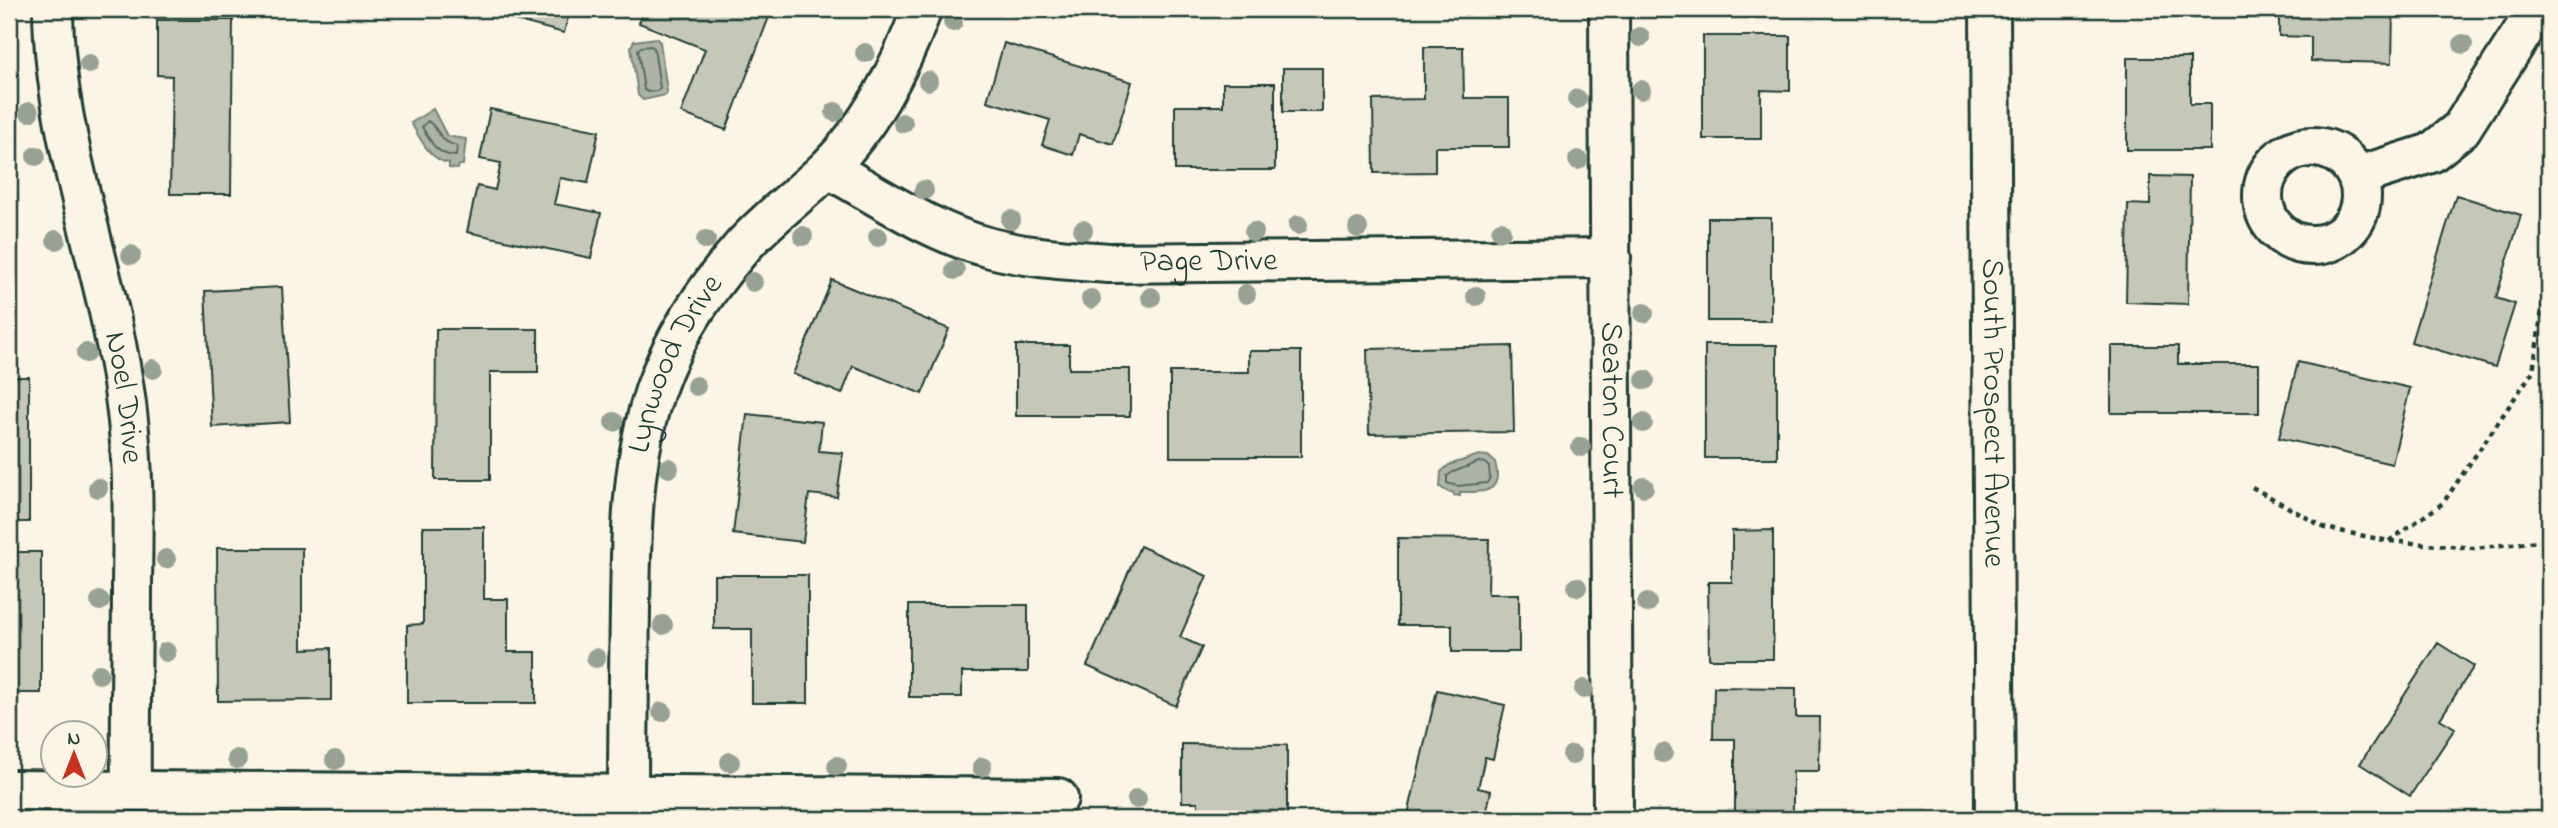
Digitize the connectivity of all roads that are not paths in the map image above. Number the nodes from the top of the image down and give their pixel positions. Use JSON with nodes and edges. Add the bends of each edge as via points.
{"nodes":[{"id":1,"x":53,"y":9,"type":"edge"},
{"id":2,"x":922,"y":9,"type":"edge"},
{"id":3,"x":1609,"y":9,"type":"edge"},
{"id":4,"x":1990,"y":9,"type":"edge"},
{"id":5,"x":2527,"y":24,"type":"edge"},
{"id":6,"x":828,"y":167,"type":"junction"},
{"id":7,"x":2358,"y":176,"type":"dead end"},
{"id":8,"x":1611,"y":258,"type":"junction"},
{"id":9,"x":9,"y":790,"type":"edge"},
{"id":10,"x":131,"y":791,"type":"junction"},
{"id":11,"x":628,"y":794,"type":"junction"},
{"id":12,"x":1058,"y":798,"type":"dead end"},
{"id":13,"x":1613,"y":811,"type":"dead end"},
{"id":14,"x":1995,"y":819,"type":"edge"}],
"edges":[{"from":1,"to":10,"type":"street","name":"Noel Drive","via":[[66,123],[110,312],[126,405],[133,504]]},
{"from":2,"to":6,"type":"street","name":"Lynwood Drive","via":[[906,53],[872,112]]},
{"from":3,"to":8,"type":"street","name":"Seaton Court"},
{"from":4,"to":14,"type":"street","name":"South Prospect Avenue"},
{"from":5,"to":7,"type":"street","via":[[2461,129],[2431,153]]},
{"from":6,"to":8,"type":"street","name":"Page Drive","via":[[935,228],[989,248],[1043,258],[1108,263]]},
{"from":6,"to":11,"type":"street","name":"Lynwood Drive","via":[[744,245],[699,302],[649,408],[638,457],[631,528]]},
{"from":8,"to":13,"type":"street","name":"Seaton Court"},
{"from":9,"to":10,"type":"street"},
{"from":10,"to":11,"type":"street"},
{"from":11,"to":12,"type":"street"}]}
